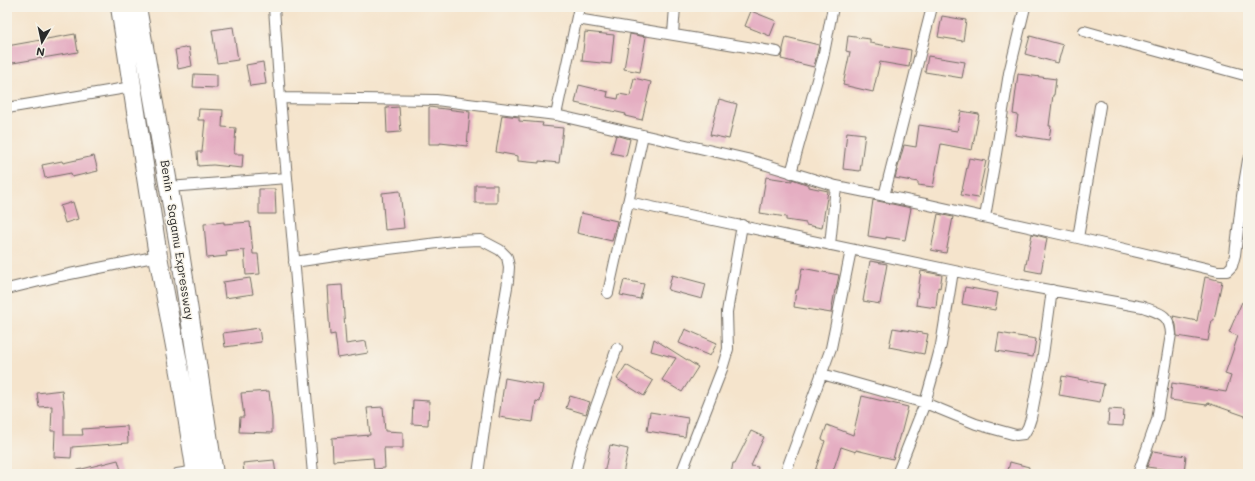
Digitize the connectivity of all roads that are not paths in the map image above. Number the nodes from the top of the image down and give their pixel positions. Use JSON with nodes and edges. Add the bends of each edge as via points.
{"nodes":[{"id":1,"x":120,"y":7,"type":"edge"},
{"id":2,"x":137,"y":7,"type":"edge"},
{"id":3,"x":274,"y":7,"type":"edge"},
{"id":4,"x":579,"y":7,"type":"edge"},
{"id":5,"x":675,"y":7,"type":"edge"},
{"id":6,"x":833,"y":7,"type":"edge"},
{"id":7,"x":932,"y":7,"type":"edge"},
{"id":8,"x":1025,"y":7,"type":"edge"},
{"id":9,"x":577,"y":19,"type":"junction"},
{"id":10,"x":1084,"y":31,"type":"dead end"},
{"id":11,"x":673,"y":34,"type":"junction"},
{"id":12,"x":777,"y":52,"type":"dead end"},
{"id":13,"x":1248,"y":76,"type":"edge"},
{"id":14,"x":132,"y":87,"type":"junction"},
{"id":15,"x":280,"y":98,"type":"junction"},
{"id":16,"x":1100,"y":106,"type":"dead end"},
{"id":17,"x":7,"y":108,"type":"edge"},
{"id":18,"x":556,"y":115,"type":"junction"},
{"id":19,"x":643,"y":135,"type":"junction"},
{"id":20,"x":1248,"y":160,"type":"edge"},
{"id":21,"x":791,"y":173,"type":"junction"},
{"id":22,"x":287,"y":178,"type":"junction"},
{"id":23,"x":836,"y":186,"type":"junction"},
{"id":24,"x":168,"y":187,"type":"junction"},
{"id":25,"x":884,"y":196,"type":"junction"},
{"id":26,"x":628,"y":202,"type":"junction"},
{"id":27,"x":985,"y":217,"type":"junction"},
{"id":28,"x":742,"y":225,"type":"junction"},
{"id":29,"x":1078,"y":238,"type":"junction"},
{"id":30,"x":830,"y":246,"type":"junction"},
{"id":31,"x":851,"y":250,"type":"junction"},
{"id":32,"x":158,"y":256,"type":"junction"},
{"id":33,"x":294,"y":262,"type":"junction"},
{"id":34,"x":952,"y":271,"type":"junction"},
{"id":35,"x":7,"y":289,"type":"edge"},
{"id":36,"x":1052,"y":290,"type":"junction"},
{"id":37,"x":608,"y":293,"type":"dead end"},
{"id":38,"x":617,"y":348,"type":"dead end"},
{"id":39,"x":822,"y":374,"type":"junction"},
{"id":40,"x":925,"y":403,"type":"junction"},
{"id":41,"x":196,"y":472,"type":"edge"},
{"id":42,"x":177,"y":474,"type":"edge"},
{"id":43,"x":214,"y":474,"type":"edge"},
{"id":44,"x":313,"y":474,"type":"edge"},
{"id":45,"x":478,"y":474,"type":"edge"},
{"id":46,"x":575,"y":474,"type":"edge"},
{"id":47,"x":681,"y":474,"type":"edge"},
{"id":48,"x":785,"y":474,"type":"edge"},
{"id":49,"x":898,"y":474,"type":"edge"},
{"id":50,"x":1138,"y":474,"type":"edge"}],
"edges":[{"from":1,"to":14,"type":"highway"},
{"from":2,"to":24,"type":"highway","name":"Benin - Sagamu Expressway"},
{"from":3,"to":15,"type":"street"},
{"from":4,"to":9,"type":"street"},
{"from":5,"to":11,"type":"street"},
{"from":6,"to":21,"type":"street","via":[[823,58]]},
{"from":7,"to":25,"type":"street"},
{"from":8,"to":27,"type":"street","via":[[1008,73]]},
{"from":9,"to":11,"type":"street"},
{"from":9,"to":18,"type":"street"},
{"from":10,"to":13,"type":"street"},
{"from":11,"to":12,"type":"street"},
{"from":14,"to":17,"type":"street"},
{"from":14,"to":32,"type":"highway"},
{"from":15,"to":18,"type":"street","via":[[436,100]]},
{"from":15,"to":22,"type":"street"},
{"from":16,"to":29,"type":"street"},
{"from":18,"to":19,"type":"street"},
{"from":19,"to":21,"type":"street","via":[[747,159]]},
{"from":19,"to":26,"type":"street"},
{"from":20,"to":29,"type":"street","via":[[1235,255],[1232,266],[1227,271]]},
{"from":21,"to":23,"type":"street"},
{"from":22,"to":24,"type":"street"},
{"from":22,"to":33,"type":"street"},
{"from":23,"to":25,"type":"street"},
{"from":23,"to":30,"type":"street"},
{"from":24,"to":43,"type":"highway","name":"Benin - Sagamu Expressway"},
{"from":25,"to":27,"type":"street"},
{"from":26,"to":28,"type":"street"},
{"from":26,"to":37,"type":"street"},
{"from":27,"to":29,"type":"street"},
{"from":28,"to":30,"type":"street"},
{"from":28,"to":47,"type":"street","via":[[727,312],[728,349]]},
{"from":30,"to":31,"type":"street"},
{"from":31,"to":34,"type":"street"},
{"from":31,"to":39,"type":"street","via":[[831,348]]},
{"from":32,"to":35,"type":"street"},
{"from":32,"to":41,"type":"highway"},
{"from":33,"to":44,"type":"street"},
{"from":33,"to":45,"type":"street","via":[[454,241],[481,240],[500,250],[507,257],[508,281]]},
{"from":34,"to":36,"type":"street"},
{"from":34,"to":40,"type":"street","via":[[941,345]]},
{"from":36,"to":40,"type":"street","via":[[1031,418],[1024,434],[1016,436],[976,424]]},
{"from":36,"to":50,"type":"street","via":[[1143,307],[1163,315],[1168,320],[1171,334],[1157,420]]},
{"from":38,"to":46,"type":"street","via":[[581,448]]},
{"from":39,"to":40,"type":"street"},
{"from":39,"to":48,"type":"street"},
{"from":40,"to":49,"type":"street"},
{"from":41,"to":42,"type":"street"}]}
